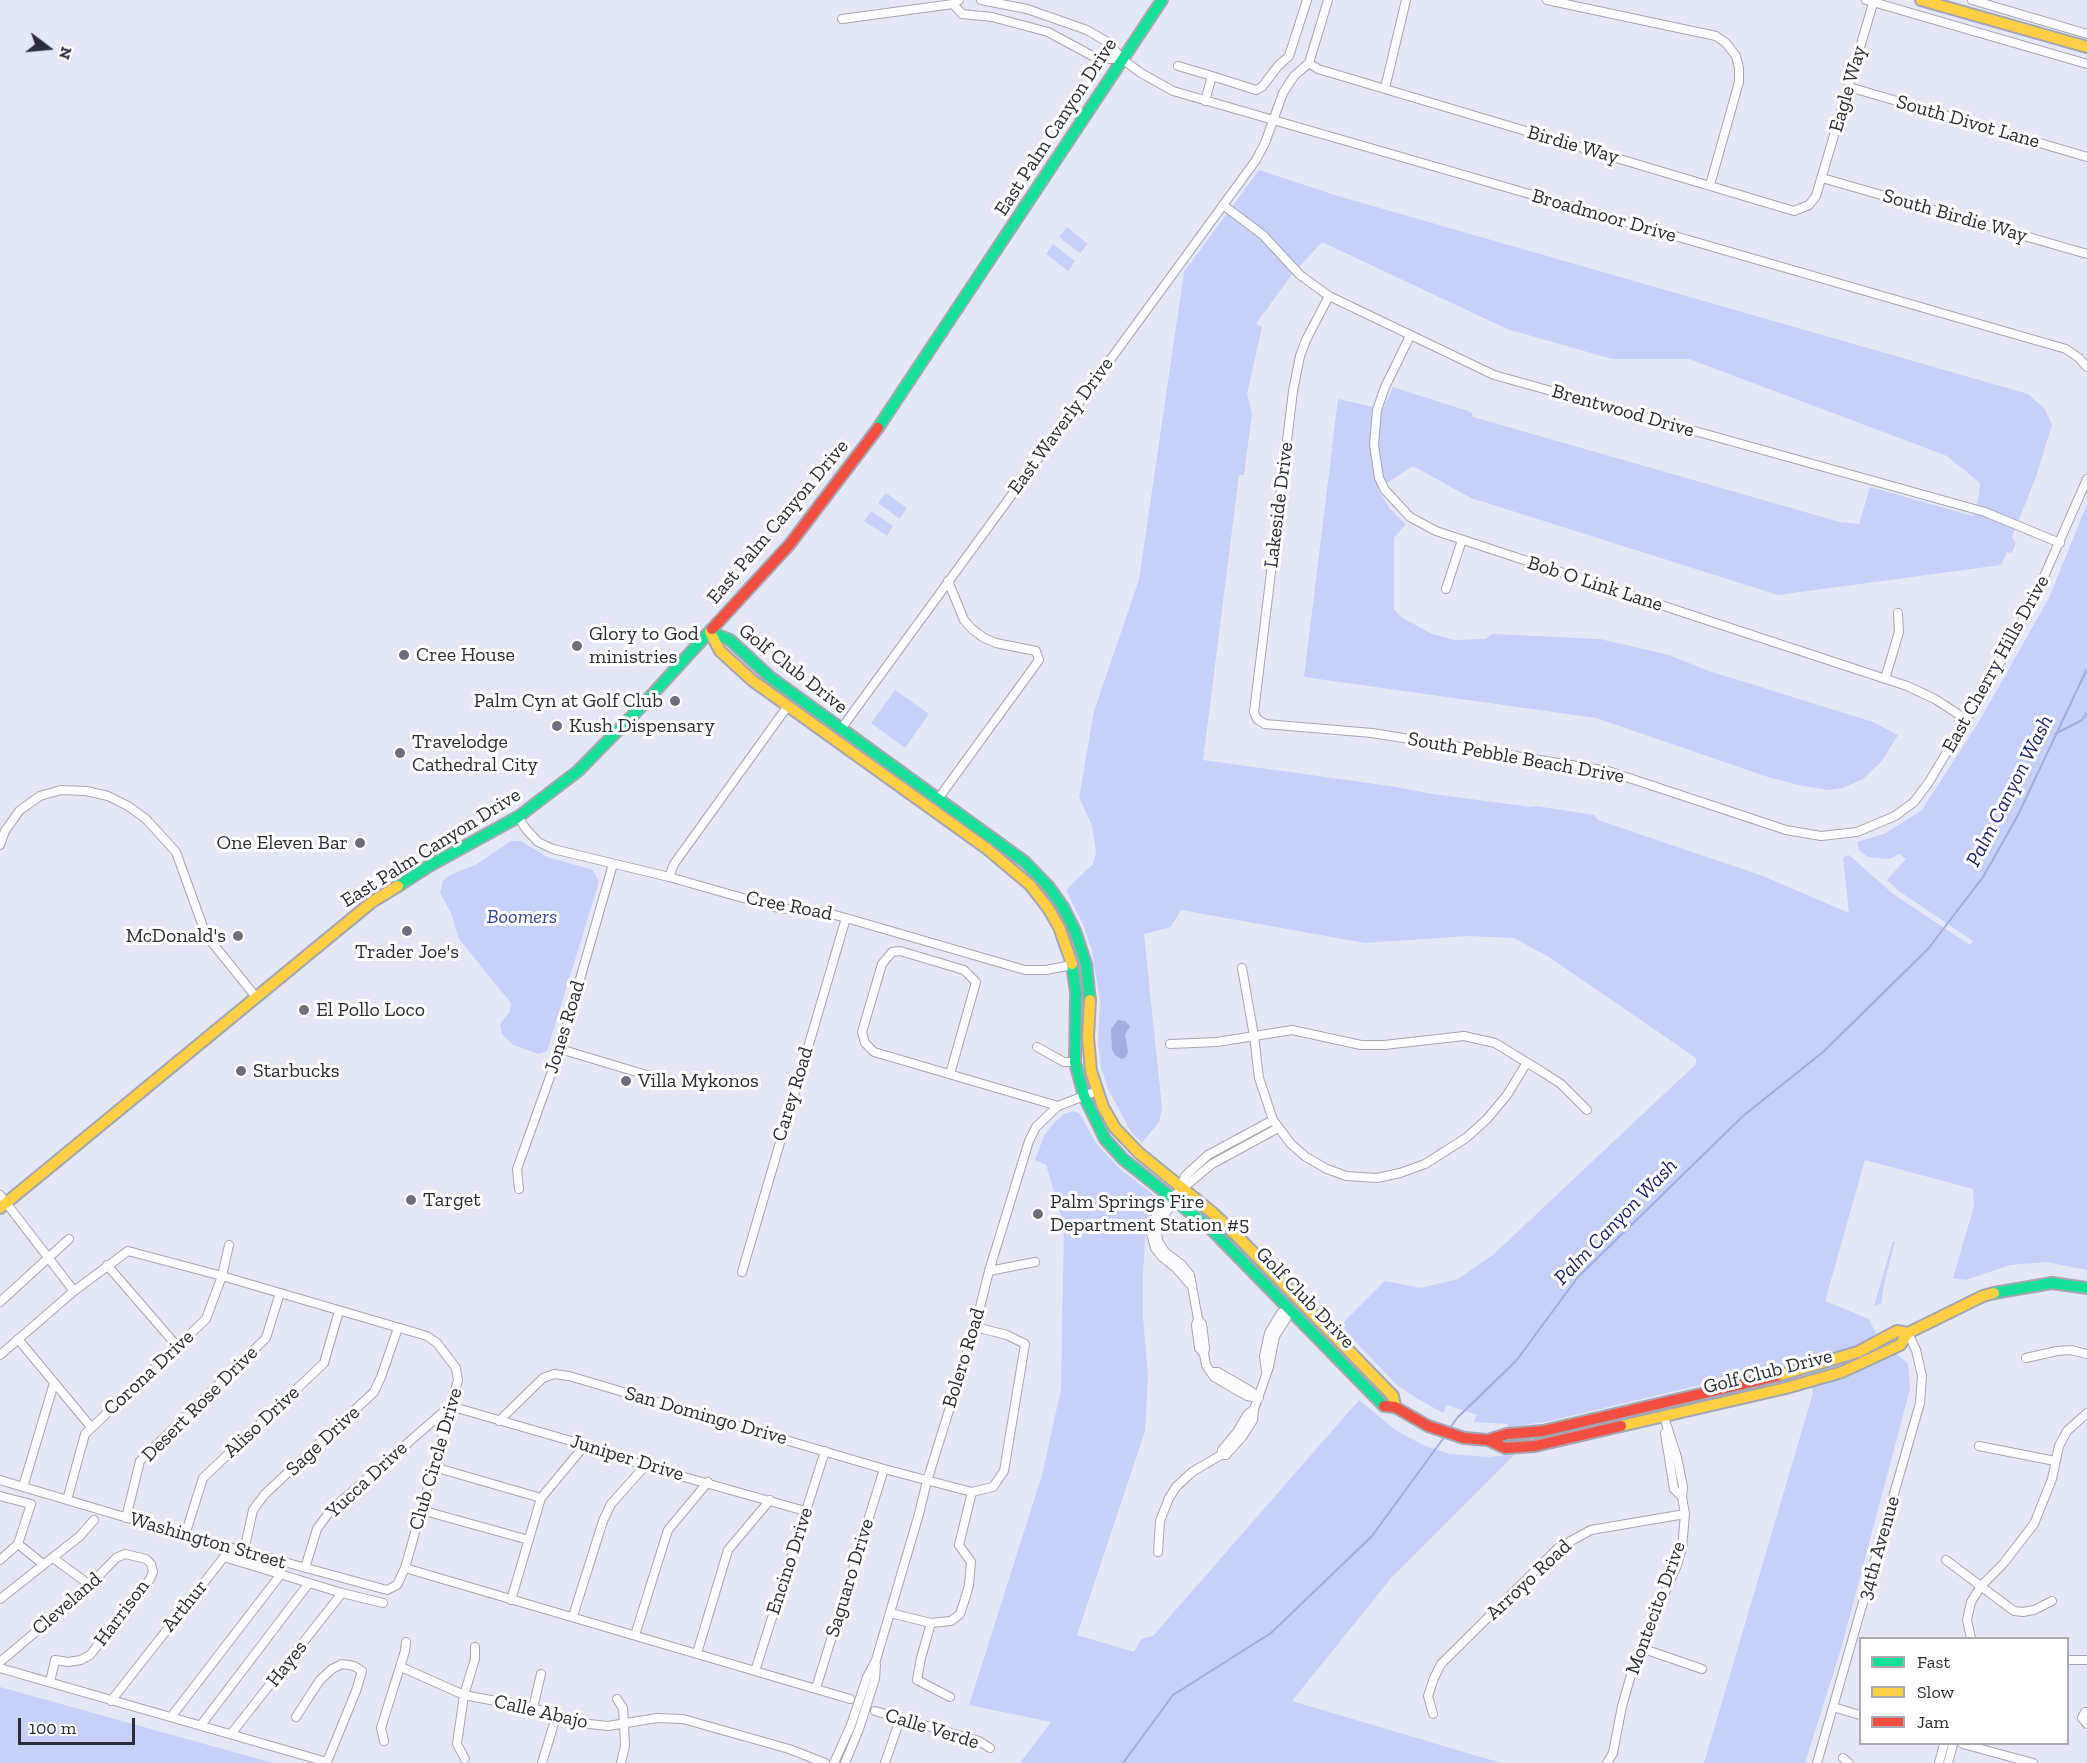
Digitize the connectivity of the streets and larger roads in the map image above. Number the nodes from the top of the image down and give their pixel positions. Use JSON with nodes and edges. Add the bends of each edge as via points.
{"nodes":[{"id":1,"x":981,"y":0,"type":"edge"},
{"id":2,"x":1162,"y":0,"type":"edge"},
{"id":3,"x":1307,"y":0,"type":"edge"},
{"id":4,"x":1328,"y":0,"type":"edge"},
{"id":5,"x":1406,"y":0,"type":"edge"},
{"id":6,"x":1549,"y":0,"type":"edge"},
{"id":7,"x":1921,"y":0,"type":"edge"},
{"id":8,"x":1972,"y":0,"type":"edge"},
{"id":9,"x":1871,"y":1,"type":"edge"},
{"id":10,"x":956,"y":2,"type":"edge"},
{"id":11,"x":842,"y":19,"type":"dead end"},
{"id":12,"x":2087,"y":34,"type":"edge"},
{"id":13,"x":2087,"y":47,"type":"edge"},
{"id":14,"x":1122,"y":59,"type":"junction"},
{"id":15,"x":1310,"y":63,"type":"junction"},
{"id":16,"x":2087,"y":64,"type":"edge"},
{"id":17,"x":1178,"y":66,"type":"dead end"},
{"id":18,"x":1212,"y":76,"type":"junction"},
{"id":19,"x":1849,"y":87,"type":"junction"},
{"id":20,"x":1385,"y":88,"type":"junction"},
{"id":21,"x":1205,"y":100,"type":"junction"},
{"id":22,"x":1273,"y":120,"type":"junction"},
{"id":23,"x":2087,"y":157,"type":"edge"},
{"id":24,"x":1822,"y":178,"type":"junction"},
{"id":25,"x":1710,"y":185,"type":"junction"},
{"id":26,"x":1223,"y":205,"type":"junction"},
{"id":27,"x":2087,"y":254,"type":"edge"},
{"id":28,"x":1329,"y":296,"type":"junction"},
{"id":29,"x":1410,"y":336,"type":"junction"},
{"id":30,"x":2087,"y":367,"type":"edge"},
{"id":31,"x":2087,"y":479,"type":"edge"},
{"id":32,"x":1462,"y":540,"type":"junction"},
{"id":33,"x":2060,"y":543,"type":"junction"},
{"id":34,"x":948,"y":581,"type":"junction"},
{"id":35,"x":1446,"y":589,"type":"dead end"},
{"id":36,"x":1898,"y":613,"type":"dead end"},
{"id":37,"x":710,"y":632,"type":"junction"},
{"id":38,"x":1885,"y":680,"type":"junction"},
{"id":39,"x":788,"y":707,"type":"junction"},
{"id":40,"x":1257,"y":719,"type":"joint"},
{"id":41,"x":1967,"y":720,"type":"junction"},
{"id":42,"x":841,"y":729,"type":"junction"},
{"id":43,"x":938,"y":799,"type":"junction"},
{"id":44,"x":518,"y":817,"type":"junction"},
{"id":45,"x":1875,"y":826,"type":"joint"},
{"id":46,"x":0,"y":845,"type":"edge"},
{"id":47,"x":613,"y":864,"type":"junction"},
{"id":48,"x":669,"y":877,"type":"junction"},
{"id":49,"x":846,"y":918,"type":"junction"},
{"id":50,"x":1072,"y":965,"type":"junction"},
{"id":51,"x":1242,"y":968,"type":"dead end"},
{"id":52,"x":256,"y":997,"type":"junction"},
{"id":53,"x":1254,"y":1036,"type":"junction"},
{"id":54,"x":1170,"y":1044,"type":"dead end"},
{"id":55,"x":1037,"y":1047,"type":"dead end"},
{"id":56,"x":560,"y":1049,"type":"junction"},
{"id":57,"x":1075,"y":1062,"type":"junction"},
{"id":58,"x":1526,"y":1064,"type":"junction"},
{"id":59,"x":950,"y":1074,"type":"junction"},
{"id":60,"x":660,"y":1079,"type":"dead end"},
{"id":61,"x":1097,"y":1091,"type":"junction"},
{"id":62,"x":1084,"y":1096,"type":"junction"},
{"id":63,"x":1058,"y":1106,"type":"junction"},
{"id":64,"x":1587,"y":1110,"type":"dead end"},
{"id":65,"x":1276,"y":1124,"type":"junction"},
{"id":66,"x":1181,"y":1188,"type":"junction"},
{"id":67,"x":519,"y":1189,"type":"dead end"},
{"id":68,"x":1173,"y":1198,"type":"junction"},
{"id":69,"x":2,"y":1202,"type":"edge"},
{"id":70,"x":69,"y":1239,"type":"dead end"},
{"id":71,"x":229,"y":1245,"type":"dead end"},
{"id":72,"x":47,"y":1257,"type":"junction"},
{"id":73,"x":1035,"y":1262,"type":"dead end"},
{"id":74,"x":107,"y":1265,"type":"junction"},
{"id":75,"x":989,"y":1271,"type":"junction"},
{"id":76,"x":742,"y":1272,"type":"dead end"},
{"id":77,"x":222,"y":1276,"type":"junction"},
{"id":78,"x":2087,"y":1288,"type":"edge"},
{"id":79,"x":74,"y":1291,"type":"junction"},
{"id":80,"x":280,"y":1293,"type":"junction"},
{"id":81,"x":0,"y":1302,"type":"edge"},
{"id":82,"x":1290,"y":1309,"type":"junction"},
{"id":83,"x":339,"y":1311,"type":"junction"},
{"id":84,"x":975,"y":1327,"type":"junction"},
{"id":85,"x":398,"y":1328,"type":"junction"},
{"id":86,"x":1908,"y":1333,"type":"junction"},
{"id":87,"x":18,"y":1339,"type":"junction"},
{"id":88,"x":177,"y":1346,"type":"junction"},
{"id":89,"x":0,"y":1354,"type":"edge"},
{"id":90,"x":2087,"y":1354,"type":"edge"},
{"id":91,"x":2026,"y":1358,"type":"dead end"},
{"id":92,"x":54,"y":1383,"type":"junction"},
{"id":93,"x":1259,"y":1398,"type":"junction"},
{"id":94,"x":1660,"y":1405,"type":"junction"},
{"id":95,"x":450,"y":1406,"type":"junction"},
{"id":96,"x":1395,"y":1407,"type":"junction"},
{"id":97,"x":2087,"y":1413,"type":"edge"},
{"id":98,"x":1664,"y":1417,"type":"junction"},
{"id":99,"x":500,"y":1421,"type":"junction"},
{"id":100,"x":91,"y":1427,"type":"junction"},
{"id":101,"x":1488,"y":1440,"type":"junction"},
{"id":102,"x":585,"y":1445,"type":"junction"},
{"id":103,"x":1979,"y":1446,"type":"dead end"},
{"id":104,"x":825,"y":1451,"type":"junction"},
{"id":105,"x":2055,"y":1461,"type":"junction"},
{"id":106,"x":645,"y":1466,"type":"junction"},
{"id":107,"x":434,"y":1467,"type":"junction"},
{"id":108,"x":884,"y":1469,"type":"junction"},
{"id":109,"x":0,"y":1480,"type":"edge"},
{"id":110,"x":927,"y":1480,"type":"junction"},
{"id":111,"x":708,"y":1482,"type":"junction"},
{"id":112,"x":23,"y":1487,"type":"junction"},
{"id":113,"x":972,"y":1492,"type":"junction"},
{"id":114,"x":0,"y":1496,"type":"edge"},
{"id":115,"x":541,"y":1498,"type":"junction"},
{"id":116,"x":67,"y":1500,"type":"junction"},
{"id":117,"x":770,"y":1500,"type":"junction"},
{"id":118,"x":421,"y":1510,"type":"junction"},
{"id":119,"x":805,"y":1511,"type":"junction"},
{"id":120,"x":1685,"y":1514,"type":"junction"},
{"id":121,"x":126,"y":1518,"type":"junction"},
{"id":122,"x":94,"y":1520,"type":"dead end"},
{"id":123,"x":185,"y":1535,"type":"junction"},
{"id":124,"x":530,"y":1540,"type":"junction"},
{"id":125,"x":18,"y":1544,"type":"junction"},
{"id":126,"x":244,"y":1551,"type":"junction"},
{"id":127,"x":1158,"y":1552,"type":"dead end"},
{"id":128,"x":136,"y":1556,"type":"joint"},
{"id":129,"x":52,"y":1558,"type":"junction"},
{"id":130,"x":0,"y":1560,"type":"edge"},
{"id":131,"x":1946,"y":1560,"type":"dead end"},
{"id":132,"x":43,"y":1564,"type":"junction"},
{"id":133,"x":305,"y":1568,"type":"junction"},
{"id":134,"x":405,"y":1568,"type":"junction"},
{"id":135,"x":281,"y":1574,"type":"junction"},
{"id":136,"x":309,"y":1583,"type":"junction"},
{"id":137,"x":90,"y":1585,"type":"junction"},
{"id":138,"x":1981,"y":1586,"type":"junction"},
{"id":139,"x":342,"y":1593,"type":"junction"},
{"id":140,"x":0,"y":1599,"type":"edge"},
{"id":141,"x":511,"y":1600,"type":"junction"},
{"id":142,"x":2052,"y":1601,"type":"dead end"},
{"id":143,"x":383,"y":1603,"type":"dead end"},
{"id":144,"x":890,"y":1613,"type":"junction"},
{"id":145,"x":573,"y":1616,"type":"junction"},
{"id":146,"x":931,"y":1623,"type":"junction"},
{"id":147,"x":635,"y":1635,"type":"junction"},
{"id":148,"x":1971,"y":1637,"type":"edge"},
{"id":149,"x":406,"y":1642,"type":"dead end"},
{"id":150,"x":475,"y":1647,"type":"dead end"},
{"id":151,"x":1641,"y":1648,"type":"junction"},
{"id":152,"x":697,"y":1653,"type":"junction"},
{"id":153,"x":2069,"y":1660,"type":"edge"},
{"id":154,"x":2087,"y":1660,"type":"edge"},
{"id":155,"x":0,"y":1662,"type":"edge"},
{"id":156,"x":401,"y":1667,"type":"junction"},
{"id":157,"x":0,"y":1668,"type":"edge"},
{"id":158,"x":1702,"y":1669,"type":"dead end"},
{"id":159,"x":755,"y":1671,"type":"junction"},
{"id":160,"x":541,"y":1674,"type":"dead end"},
{"id":161,"x":871,"y":1678,"type":"junction"},
{"id":162,"x":50,"y":1682,"type":"junction"},
{"id":163,"x":816,"y":1688,"type":"junction"},
{"id":164,"x":464,"y":1695,"type":"junction"},
{"id":165,"x":950,"y":1697,"type":"dead end"},
{"id":166,"x":617,"y":1699,"type":"dead end"},
{"id":167,"x":850,"y":1699,"type":"dead end"},
{"id":168,"x":111,"y":1701,"type":"junction"},
{"id":169,"x":1833,"y":1707,"type":"junction"},
{"id":170,"x":533,"y":1708,"type":"junction"},
{"id":171,"x":875,"y":1711,"type":"dead end"},
{"id":172,"x":2087,"y":1712,"type":"edge"},
{"id":173,"x":1433,"y":1714,"type":"dead end"},
{"id":174,"x":1859,"y":1715,"type":"edge"},
{"id":175,"x":171,"y":1717,"type":"junction"},
{"id":176,"x":296,"y":1717,"type":"dead end"},
{"id":177,"x":556,"y":1717,"type":"junction"},
{"id":178,"x":900,"y":1719,"type":"junction"},
{"id":179,"x":624,"y":1724,"type":"junction"},
{"id":180,"x":2087,"y":1724,"type":"edge"},
{"id":181,"x":201,"y":1725,"type":"junction"},
{"id":182,"x":231,"y":1734,"type":"junction"},
{"id":183,"x":384,"y":1741,"type":"dead end"},
{"id":184,"x":1944,"y":1745,"type":"edge"},
{"id":185,"x":1952,"y":1745,"type":"edge"},
{"id":186,"x":1970,"y":1745,"type":"edge"},
{"id":187,"x":990,"y":1748,"type":"dead end"},
{"id":188,"x":801,"y":1754,"type":"junction"},
{"id":189,"x":465,"y":1759,"type":"dead end"},
{"id":190,"x":542,"y":1763,"type":"edge"},
{"id":191,"x":621,"y":1763,"type":"edge"},
{"id":192,"x":795,"y":1763,"type":"edge"},
{"id":193,"x":825,"y":1763,"type":"edge"},
{"id":194,"x":834,"y":1763,"type":"edge"},
{"id":195,"x":845,"y":1763,"type":"edge"},
{"id":196,"x":885,"y":1763,"type":"edge"},
{"id":197,"x":1607,"y":1763,"type":"edge"},
{"id":198,"x":1817,"y":1763,"type":"edge"},
{"id":199,"x":1939,"y":1763,"type":"edge"},
{"id":200,"x":1948,"y":1763,"type":"edge"},
{"id":201,"x":2033,"y":1763,"type":"edge"}],
"edges":[{"from":1,"to":14,"type":"street","name":"Broadmoor Drive","via":[[1027,9],[1087,30],[1109,43]]},
{"from":2,"to":14,"type":"street","name":"East Palm Canyon Drive"},
{"from":3,"to":18,"type":"street","via":[[1289,56],[1262,87],[1256,90]]},
{"from":4,"to":15,"type":"street"},
{"from":5,"to":20,"type":"street"},
{"from":6,"to":25,"type":"street","via":[[1716,36],[1726,43],[1736,56],[1739,81]]},
{"from":7,"to":13,"type":"street"},
{"from":8,"to":12,"type":"street"},
{"from":9,"to":16,"type":"street"},
{"from":9,"to":19,"type":"street","name":"Eagle Way"},
{"from":10,"to":11,"type":"street"},
{"from":10,"to":14,"type":"street","via":[[962,14],[992,16],[1048,32],[1098,59]]},
{"from":14,"to":21,"type":"street","name":"Broadmoor Drive","via":[[1162,86]]},
{"from":14,"to":37,"type":"street","name":"East Palm Canyon Drive","via":[[867,444],[790,543]]},
{"from":15,"to":20,"type":"street","name":"Birdie Way","via":[[1318,69]]},
{"from":15,"to":22,"type":"street","name":"East Waverly Drive","via":[[1282,93]]},
{"from":17,"to":18,"type":"street"},
{"from":18,"to":21,"type":"street"},
{"from":19,"to":23,"type":"street","name":"South Divot Lane"},
{"from":19,"to":24,"type":"street","name":"Eagle Way"},
{"from":20,"to":25,"type":"street","name":"Birdie Way"},
{"from":21,"to":22,"type":"street","name":"Broadmoor Drive"},
{"from":22,"to":26,"type":"street","name":"East Waverly Drive","via":[[1256,160]]},
{"from":22,"to":30,"type":"street","name":"Broadmoor Drive","via":[[2066,349]]},
{"from":24,"to":25,"type":"street","name":"Birdie Way","via":[[1809,205],[1794,211]]},
{"from":24,"to":27,"type":"street","name":"South Birdie Way"},
{"from":26,"to":28,"type":"street","name":"Brentwood Drive","via":[[1263,235],[1300,275]]},
{"from":26,"to":34,"type":"street","name":"East Waverly Drive"},
{"from":28,"to":29,"type":"street","name":"Brentwood Drive"},
{"from":28,"to":40,"type":"street","name":"Lakeside Drive","via":[[1306,340],[1293,391],[1254,712]]},
{"from":29,"to":32,"type":"street","name":"Bob O Link Lane","via":[[1377,410],[1374,444],[1379,478],[1410,517]]},
{"from":29,"to":33,"type":"street","name":"Brentwood Drive","via":[[1494,375],[1985,512]]},
{"from":31,"to":33,"type":"street","name":"East Cherry Hills Drive"},
{"from":32,"to":35,"type":"street"},
{"from":32,"to":38,"type":"street","name":"Bob O Link Lane"},
{"from":33,"to":41,"type":"street","name":"East Cherry Hills Drive"},
{"from":34,"to":42,"type":"street","name":"East Waverly Drive"},
{"from":34,"to":43,"type":"street","via":[[964,620],[972,628],[996,644],[1036,651],[1039,660]]},
{"from":36,"to":38,"type":"street","via":[[1899,632]]},
{"from":37,"to":39,"type":"street","name":"Golf Club Drive","via":[[720,651]]},
{"from":37,"to":42,"type":"street","name":"Golf Club Drive","via":[[730,640],[770,677]]},
{"from":37,"to":44,"type":"street","name":"East Palm Canyon Drive","via":[[578,771]]},
{"from":38,"to":41,"type":"street","name":"Bob O Link Lane","via":[[1935,699]]},
{"from":39,"to":48,"type":"street","via":[[674,864]]},
{"from":39,"to":50,"type":"street","name":"Golf Club Drive","via":[[1019,874],[1048,908]]},
{"from":40,"to":45,"type":"street","name":"South Pebble Beach Drive","via":[[1265,724],[1372,733],[1608,771],[1801,834],[1841,835]]},
{"from":41,"to":45,"type":"street","name":"East Cherry Hills Drive","via":[[1914,802]]},
{"from":42,"to":43,"type":"street","name":"Golf Club Drive"},
{"from":43,"to":61,"type":"street","name":"Golf Club Drive","via":[[1025,862],[1063,907],[1086,964],[1090,1071]]},
{"from":44,"to":47,"type":"street","name":"Cree Road","via":[[538,842]]},
{"from":44,"to":52,"type":"street","name":"East Palm Canyon Drive","via":[[372,902]]},
{"from":46,"to":52,"type":"street","via":[[20,810],[40,796],[61,790],[86,791],[128,806],[146,819],[176,852],[206,935]]},
{"from":47,"to":48,"type":"street","name":"Cree Road"},
{"from":47,"to":56,"type":"street","name":"Jones Road"},
{"from":48,"to":49,"type":"street","name":"Cree Road","via":[[778,908]]},
{"from":49,"to":50,"type":"street","name":"Cree Road","via":[[1025,970]]},
{"from":49,"to":76,"type":"street","name":"Carey Road"},
{"from":50,"to":57,"type":"street","name":"Golf Club Drive","via":[[1076,993]]},
{"from":51,"to":53,"type":"street"},
{"from":52,"to":69,"type":"street","name":"East Palm Canyon Drive"},
{"from":53,"to":54,"type":"street"},
{"from":53,"to":58,"type":"street","via":[[1292,1030],[1361,1045],[1464,1036],[1495,1043]]},
{"from":53,"to":65,"type":"street","via":[[1259,1078]]},
{"from":55,"to":57,"type":"street","via":[[1064,1062]]},
{"from":56,"to":60,"type":"street"},
{"from":56,"to":67,"type":"street","name":"Jones Road","via":[[517,1169]]},
{"from":57,"to":62,"type":"street","name":"Golf Club Drive"},
{"from":58,"to":64,"type":"street","via":[[1561,1084]]},
{"from":58,"to":65,"type":"street","via":[[1507,1095],[1466,1138],[1425,1164],[1400,1173],[1377,1178],[1346,1176],[1327,1169],[1291,1144]]},
{"from":59,"to":59,"type":"street","via":[[976,982],[964,970],[900,951],[891,952],[882,964],[862,1032],[865,1043],[874,1052]]},
{"from":59,"to":63,"type":"street"},
{"from":61,"to":62,"type":"street","name":"Bolero Road"},
{"from":61,"to":66,"type":"street","name":"Golf Club Drive","via":[[1115,1128],[1128,1144]]},
{"from":62,"to":63,"type":"street","name":"Bolero Road"},
{"from":62,"to":68,"type":"street","name":"Golf Club Drive","via":[[1105,1139],[1123,1159]]},
{"from":63,"to":75,"type":"street","name":"Bolero Road","via":[[1029,1141]]},
{"from":65,"to":66,"type":"street","via":[[1208,1155],[1185,1176]]},
{"from":66,"to":68,"type":"street"},
{"from":66,"to":96,"type":"street","name":"Golf Club Drive","via":[[1214,1214],[1302,1302],[1393,1396]]},
{"from":68,"to":82,"type":"street","name":"Golf Club Drive","via":[[1211,1229]]},
{"from":68,"to":93,"type":"street","via":[[1154,1219],[1151,1238],[1162,1257],[1190,1284],[1198,1319],[1199,1348],[1206,1365],[1215,1377],[1247,1396]]},
{"from":69,"to":72,"type":"street"},
{"from":70,"to":72,"type":"street"},
{"from":71,"to":77,"type":"street","name":"Corona Drive"},
{"from":72,"to":79,"type":"street"},
{"from":72,"to":81,"type":"street"},
{"from":73,"to":75,"type":"street"},
{"from":74,"to":77,"type":"street","name":"Club Circle Drive","via":[[128,1251]]},
{"from":74,"to":79,"type":"street","name":"Club Circle Drive"},
{"from":74,"to":88,"type":"street"},
{"from":75,"to":84,"type":"street","name":"Bolero Road"},
{"from":77,"to":80,"type":"street","name":"Club Circle Drive"},
{"from":77,"to":88,"type":"street","name":"Corona Drive","via":[[206,1319]]},
{"from":78,"to":86,"type":"street","name":"Golf Club Drive","via":[[2032,1284],[1983,1296]]},
{"from":79,"to":87,"type":"street","name":"Club Circle Drive"},
{"from":80,"to":83,"type":"street","name":"Club Circle Drive"},
{"from":80,"to":121,"type":"street","name":"Desert Rose Drive","via":[[266,1338],[140,1461]]},
{"from":82,"to":93,"type":"street","via":[[1281,1313],[1269,1333]]},
{"from":82,"to":96,"type":"street","name":"Golf Club Drive","via":[[1384,1406]]},
{"from":83,"to":85,"type":"street","name":"Club Circle Drive"},
{"from":83,"to":123,"type":"street","name":"Aliso Drive","via":[[324,1363],[203,1478]]},
{"from":84,"to":110,"type":"street","name":"Bolero Road"},
{"from":84,"to":113,"type":"street","via":[[1026,1344],[1004,1471],[993,1487]]},
{"from":85,"to":95,"type":"street","name":"Club Circle Drive","via":[[427,1335],[456,1368],[458,1380]]},
{"from":85,"to":126,"type":"street","name":"Sage Drive","via":[[374,1392],[265,1494],[253,1510]]},
{"from":86,"to":94,"type":"street","name":"Golf Club Drive","via":[[1897,1331],[1836,1359]]},
{"from":86,"to":98,"type":"street","name":"Golf Club Drive","via":[[1900,1345],[1842,1372]]},
{"from":86,"to":169,"type":"street","name":"34th Avenue","via":[[1922,1376],[1920,1403]]},
{"from":87,"to":89,"type":"street","name":"Club Circle Drive"},
{"from":87,"to":92,"type":"street"},
{"from":88,"to":100,"type":"street","name":"Corona Drive"},
{"from":90,"to":91,"type":"street","via":[[2071,1350]]},
{"from":92,"to":100,"type":"street"},
{"from":92,"to":112,"type":"street"},
{"from":93,"to":127,"type":"street","via":[[1253,1420],[1226,1455],[1183,1479],[1169,1498],[1160,1521]]},
{"from":94,"to":98,"type":"street","name":"Montecito Drive"},
{"from":94,"to":101,"type":"street","name":"Golf Club Drive"},
{"from":95,"to":99,"type":"street","name":"Juniper Drive"},
{"from":95,"to":107,"type":"street","name":"Club Circle Drive"},
{"from":95,"to":133,"type":"street","name":"Yucca Drive","via":[[330,1511],[317,1529]]},
{"from":96,"to":101,"type":"street","name":"Golf Club Drive","via":[[1428,1426],[1464,1438]]},
{"from":97,"to":105,"type":"street","via":[[2067,1431]]},
{"from":98,"to":101,"type":"street","name":"Golf Club Drive","via":[[1535,1446],[1504,1449]]},
{"from":98,"to":120,"type":"street","name":"Montecito Drive","via":[[1683,1487]]},
{"from":99,"to":102,"type":"street","name":"Juniper Drive"},
{"from":99,"to":104,"type":"street","name":"San Domingo Drive","via":[[543,1378],[554,1374]]},
{"from":100,"to":116,"type":"street","name":"Corona Drive","via":[[85,1434]]},
{"from":102,"to":106,"type":"street","name":"Juniper Drive"},
{"from":102,"to":115,"type":"street"},
{"from":103,"to":105,"type":"street"},
{"from":104,"to":108,"type":"street","name":"San Domingo Drive"},
{"from":104,"to":119,"type":"street","name":"Encino Drive"},
{"from":105,"to":138,"type":"street","via":[[2034,1524]]},
{"from":106,"to":111,"type":"street","name":"Juniper Drive"},
{"from":106,"to":145,"type":"street","via":[[610,1504]]},
{"from":107,"to":115,"type":"street"},
{"from":107,"to":118,"type":"street","name":"Club Circle Drive"},
{"from":108,"to":110,"type":"street","name":"San Domingo Drive"},
{"from":108,"to":163,"type":"street","name":"Saguaro Drive"},
{"from":109,"to":112,"type":"street","name":"Washington Street"},
{"from":110,"to":113,"type":"street","name":"San Domingo Drive"},
{"from":110,"to":144,"type":"street","name":"Bolero Road"},
{"from":111,"to":117,"type":"street","name":"Juniper Drive"},
{"from":111,"to":147,"type":"street","via":[[668,1530]]},
{"from":112,"to":116,"type":"street","name":"Washington Street"},
{"from":113,"to":146,"type":"street","via":[[959,1545],[970,1562],[965,1599],[960,1614],[951,1621]]},
{"from":114,"to":125,"type":"street","via":[[31,1504]]},
{"from":115,"to":124,"type":"street"},
{"from":116,"to":121,"type":"street","name":"Washington Street"},
{"from":117,"to":119,"type":"street","name":"Juniper Drive"},
{"from":117,"to":152,"type":"street","via":[[728,1550]]},
{"from":118,"to":124,"type":"street"},
{"from":118,"to":134,"type":"street","name":"Club Circle Drive"},
{"from":119,"to":159,"type":"street","name":"Encino Drive"},
{"from":120,"to":151,"type":"street","name":"Montecito Drive","via":[[1677,1565]]},
{"from":120,"to":173,"type":"street","name":"Arroyo Road","via":[[1591,1530],[1558,1548],[1442,1664],[1428,1696]]},
{"from":121,"to":123,"type":"street","name":"Washington Street"},
{"from":122,"to":129,"type":"street"},
{"from":123,"to":126,"type":"street","name":"Washington Street"},
{"from":124,"to":141,"type":"street"},
{"from":125,"to":130,"type":"street"},
{"from":125,"to":132,"type":"street"},
{"from":126,"to":133,"type":"street","name":"Washington Street"},
{"from":128,"to":137,"type":"street","name":"Cleveland","via":[[125,1554],[116,1558]]},
{"from":128,"to":162,"type":"street","name":"Harrison","via":[[151,1564],[150,1580],[90,1655],[81,1660],[55,1660]]},
{"from":129,"to":132,"type":"street"},
{"from":129,"to":137,"type":"street"},
{"from":131,"to":138,"type":"street"},
{"from":132,"to":140,"type":"street"},
{"from":133,"to":134,"type":"street","name":"Washington Street","via":[[387,1590],[397,1585]]},
{"from":134,"to":141,"type":"street"},
{"from":135,"to":136,"type":"street","name":"Arthur"},
{"from":135,"to":168,"type":"street","name":"Arthur","via":[[225,1557]]},
{"from":135,"to":175,"type":"street"},
{"from":136,"to":139,"type":"street","name":"Arthur"},
{"from":136,"to":181,"type":"street"},
{"from":137,"to":155,"type":"street","name":"Cleveland"},
{"from":138,"to":142,"type":"street","via":[[2014,1611],[2034,1610]]},
{"from":138,"to":148,"type":"street","via":[[1971,1602],[1967,1620]]},
{"from":139,"to":143,"type":"street","name":"Arthur"},
{"from":139,"to":182,"type":"street","name":"Hayes"},
{"from":141,"to":145,"type":"street"},
{"from":144,"to":146,"type":"street"},
{"from":144,"to":161,"type":"street","name":"Bolero Road"},
{"from":145,"to":147,"type":"street"},
{"from":146,"to":165,"type":"street","via":[[917,1680]]},
{"from":147,"to":152,"type":"street"},
{"from":149,"to":156,"type":"street"},
{"from":150,"to":164,"type":"street"},
{"from":151,"to":158,"type":"street"},
{"from":151,"to":197,"type":"street","name":"Montecito Drive","via":[[1622,1706],[1613,1754]]},
{"from":152,"to":159,"type":"street"},
{"from":153,"to":154,"type":"street"},
{"from":156,"to":164,"type":"street","name":"Calle Abajo"},
{"from":156,"to":183,"type":"street","via":[[381,1728]]},
{"from":157,"to":162,"type":"street"},
{"from":159,"to":163,"type":"street"},
{"from":160,"to":170,"type":"street"},
{"from":161,"to":194,"type":"street"},
{"from":161,"to":195,"type":"street","via":[[859,1729]]},
{"from":162,"to":168,"type":"street"},
{"from":163,"to":167,"type":"street"},
{"from":164,"to":170,"type":"street","name":"Calle Abajo"},
{"from":164,"to":189,"type":"street","via":[[457,1744]]},
{"from":166,"to":179,"type":"street","via":[[623,1708]]},
{"from":168,"to":175,"type":"street"},
{"from":169,"to":174,"type":"street"},
{"from":169,"to":198,"type":"street","name":"34th Avenue"},
{"from":170,"to":177,"type":"street","name":"Calle Abajo"},
{"from":171,"to":178,"type":"street","name":"Calle Verde"},
{"from":172,"to":180,"type":"street","via":[[2082,1718]]},
{"from":175,"to":181,"type":"street"},
{"from":176,"to":182,"type":"street","via":[[332,1669],[342,1664],[362,1671],[327,1762]]},
{"from":177,"to":179,"type":"street","name":"Calle Abajo","via":[[608,1726]]},
{"from":177,"to":190,"type":"street"},
{"from":178,"to":187,"type":"street","name":"Calle Verde","via":[[979,1741]]},
{"from":178,"to":196,"type":"street"},
{"from":179,"to":188,"type":"street","name":"Calle Abajo","via":[[657,1718],[682,1719]]},
{"from":179,"to":191,"type":"street"},
{"from":181,"to":182,"type":"street"},
{"from":184,"to":199,"type":"street"},
{"from":185,"to":200,"type":"street"},
{"from":186,"to":201,"type":"street"},
{"from":188,"to":192,"type":"street"},
{"from":188,"to":193,"type":"street","name":"Calle Abajo"}]}
